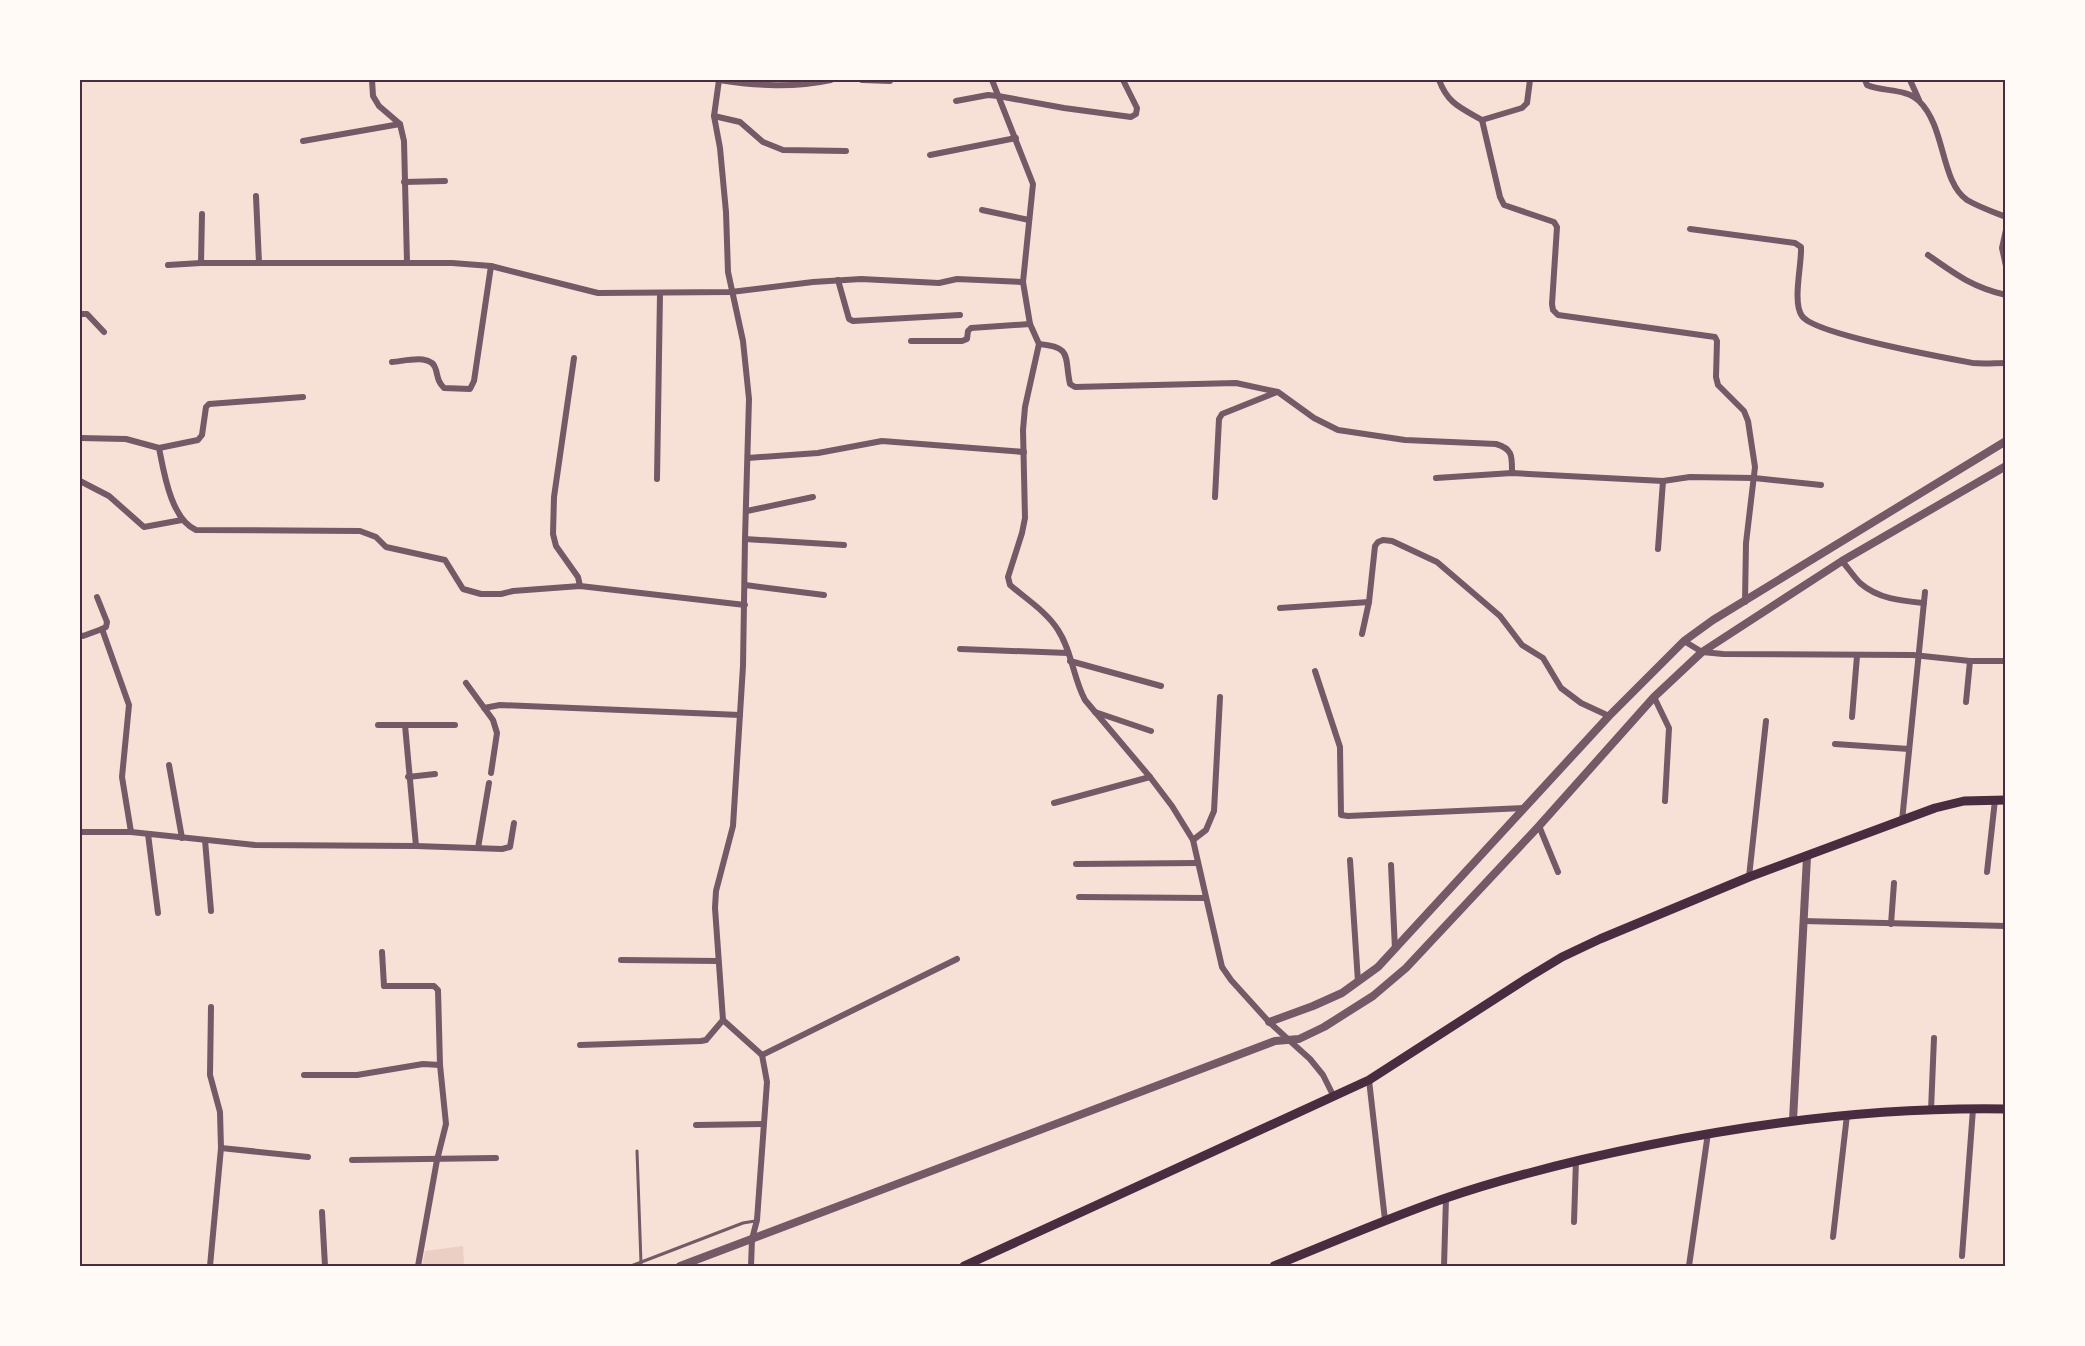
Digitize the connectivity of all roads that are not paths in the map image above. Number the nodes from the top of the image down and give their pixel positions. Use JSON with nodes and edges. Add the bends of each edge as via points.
{"nodes":[{"id":1,"x":372,"y":80,"type":"edge"},
{"id":2,"x":719,"y":80,"type":"edge"},
{"id":3,"x":831,"y":80,"type":"edge"},
{"id":4,"x":862,"y":80,"type":"edge"},
{"id":5,"x":992,"y":80,"type":"edge"},
{"id":6,"x":1123,"y":80,"type":"edge"},
{"id":7,"x":1439,"y":80,"type":"edge"},
{"id":8,"x":1530,"y":80,"type":"edge"},
{"id":9,"x":1865,"y":80,"type":"edge"},
{"id":10,"x":1910,"y":80,"type":"edge"},
{"id":11,"x":891,"y":81,"type":"dead end"},
{"id":12,"x":998,"y":96,"type":"junction"},
{"id":13,"x":956,"y":100,"type":"dead end"},
{"id":14,"x":1919,"y":100,"type":"junction"},
{"id":15,"x":714,"y":116,"type":"junction"},
{"id":16,"x":1482,"y":120,"type":"junction"},
{"id":17,"x":400,"y":124,"type":"junction"},
{"id":18,"x":1016,"y":138,"type":"junction"},
{"id":19,"x":303,"y":141,"type":"dead end"},
{"id":20,"x":846,"y":152,"type":"dead end"},
{"id":21,"x":930,"y":155,"type":"dead end"},
{"id":22,"x":445,"y":181,"type":"dead end"},
{"id":23,"x":404,"y":182,"type":"junction"},
{"id":24,"x":256,"y":196,"type":"dead end"},
{"id":25,"x":982,"y":210,"type":"dead end"},
{"id":26,"x":202,"y":214,"type":"dead end"},
{"id":27,"x":2006,"y":217,"type":"edge"},
{"id":28,"x":1029,"y":220,"type":"junction"},
{"id":29,"x":1690,"y":229,"type":"dead end"},
{"id":30,"x":2006,"y":230,"type":"edge"},
{"id":31,"x":1928,"y":255,"type":"dead end"},
{"id":32,"x":407,"y":262,"type":"junction"},
{"id":33,"x":201,"y":263,"type":"junction"},
{"id":34,"x":259,"y":263,"type":"junction"},
{"id":35,"x":168,"y":265,"type":"dead end"},
{"id":36,"x":491,"y":266,"type":"junction"},
{"id":37,"x":2006,"y":266,"type":"edge"},
{"id":38,"x":838,"y":280,"type":"junction"},
{"id":39,"x":1023,"y":282,"type":"junction"},
{"id":40,"x":731,"y":292,"type":"junction"},
{"id":41,"x":660,"y":294,"type":"junction"},
{"id":42,"x":2006,"y":295,"type":"edge"},
{"id":43,"x":80,"y":314,"type":"edge"},
{"id":44,"x":960,"y":315,"type":"dead end"},
{"id":45,"x":1030,"y":324,"type":"junction"},
{"id":46,"x":104,"y":332,"type":"dead end"},
{"id":47,"x":911,"y":341,"type":"dead end"},
{"id":48,"x":1039,"y":344,"type":"junction"},
{"id":49,"x":574,"y":358,"type":"dead end"},
{"id":50,"x":392,"y":362,"type":"dead end"},
{"id":51,"x":2006,"y":363,"type":"edge"},
{"id":52,"x":1278,"y":392,"type":"junction"},
{"id":53,"x":303,"y":397,"type":"dead end"},
{"id":54,"x":80,"y":438,"type":"edge"},
{"id":55,"x":2006,"y":441,"type":"edge"},
{"id":56,"x":159,"y":448,"type":"junction"},
{"id":57,"x":1024,"y":452,"type":"junction"},
{"id":58,"x":748,"y":458,"type":"junction"},
{"id":59,"x":2006,"y":466,"type":"edge"},
{"id":60,"x":1512,"y":472,"type":"junction"},
{"id":61,"x":1436,"y":478,"type":"dead end"},
{"id":62,"x":1754,"y":478,"type":"junction"},
{"id":63,"x":657,"y":479,"type":"dead end"},
{"id":64,"x":80,"y":481,"type":"edge"},
{"id":65,"x":1663,"y":481,"type":"junction"},
{"id":66,"x":1821,"y":485,"type":"dead end"},
{"id":67,"x":813,"y":496,"type":"dead end"},
{"id":68,"x":1215,"y":497,"type":"dead end"},
{"id":69,"x":747,"y":511,"type":"junction"},
{"id":70,"x":182,"y":520,"type":"junction"},
{"id":71,"x":745,"y":540,"type":"junction"},
{"id":72,"x":844,"y":544,"type":"dead end"},
{"id":73,"x":1658,"y":549,"type":"dead end"},
{"id":74,"x":1842,"y":561,"type":"junction"},
{"id":75,"x":744,"y":585,"type":"junction"},
{"id":76,"x":580,"y":586,"type":"junction"},
{"id":77,"x":1925,"y":591,"type":"dead end"},
{"id":78,"x":824,"y":595,"type":"dead end"},
{"id":79,"x":97,"y":597,"type":"dead end"},
{"id":80,"x":1369,"y":602,"type":"junction"},
{"id":81,"x":1745,"y":602,"type":"junction"},
{"id":82,"x":1924,"y":603,"type":"junction"},
{"id":83,"x":745,"y":605,"type":"junction"},
{"id":84,"x":1280,"y":608,"type":"dead end"},
{"id":85,"x":102,"y":629,"type":"junction"},
{"id":86,"x":1362,"y":634,"type":"dead end"},
{"id":87,"x":80,"y":635,"type":"edge"},
{"id":88,"x":1684,"y":642,"type":"junction"},
{"id":89,"x":960,"y":649,"type":"dead end"},
{"id":90,"x":1702,"y":652,"type":"junction"},
{"id":91,"x":1068,"y":653,"type":"junction"},
{"id":92,"x":1857,"y":656,"type":"junction"},
{"id":93,"x":1919,"y":657,"type":"junction"},
{"id":94,"x":1970,"y":661,"type":"junction"},
{"id":95,"x":1070,"y":662,"type":"junction"},
{"id":96,"x":2006,"y":662,"type":"edge"},
{"id":97,"x":1315,"y":671,"type":"dead end"},
{"id":98,"x":466,"y":683,"type":"dead end"},
{"id":99,"x":1161,"y":686,"type":"dead end"},
{"id":100,"x":1220,"y":697,"type":"dead end"},
{"id":101,"x":1654,"y":697,"type":"junction"},
{"id":102,"x":1966,"y":702,"type":"dead end"},
{"id":103,"x":484,"y":708,"type":"junction"},
{"id":104,"x":1094,"y":712,"type":"junction"},
{"id":105,"x":740,"y":715,"type":"junction"},
{"id":106,"x":1609,"y":716,"type":"junction"},
{"id":107,"x":1852,"y":717,"type":"dead end"},
{"id":108,"x":1766,"y":721,"type":"dead end"},
{"id":109,"x":378,"y":725,"type":"dead end"},
{"id":110,"x":405,"y":725,"type":"junction"},
{"id":111,"x":455,"y":725,"type":"dead end"},
{"id":112,"x":1151,"y":730,"type":"dead end"},
{"id":113,"x":1835,"y":744,"type":"dead end"},
{"id":114,"x":1909,"y":749,"type":"junction"},
{"id":115,"x":169,"y":765,"type":"dead end"},
{"id":116,"x":491,"y":773,"type":"dead end"},
{"id":117,"x":435,"y":774,"type":"dead end"},
{"id":118,"x":408,"y":777,"type":"junction"},
{"id":119,"x":1150,"y":777,"type":"junction"},
{"id":120,"x":489,"y":783,"type":"dead end"},
{"id":121,"x":2000,"y":800,"type":"edge"},
{"id":122,"x":1665,"y":801,"type":"dead end"},
{"id":123,"x":1054,"y":803,"type":"dead end"},
{"id":124,"x":1524,"y":808,"type":"junction"},
{"id":125,"x":1902,"y":821,"type":"junction"},
{"id":126,"x":514,"y":823,"type":"dead end"},
{"id":127,"x":1539,"y":825,"type":"junction"},
{"id":128,"x":80,"y":832,"type":"edge"},
{"id":129,"x":131,"y":832,"type":"junction"},
{"id":130,"x":148,"y":834,"type":"junction"},
{"id":131,"x":182,"y":838,"type":"junction"},
{"id":132,"x":205,"y":840,"type":"junction"},
{"id":133,"x":1193,"y":840,"type":"junction"},
{"id":134,"x":416,"y":846,"type":"junction"},
{"id":135,"x":478,"y":848,"type":"junction"},
{"id":136,"x":1807,"y":856,"type":"junction"},
{"id":137,"x":1350,"y":860,"type":"dead end"},
{"id":138,"x":1198,"y":863,"type":"junction"},
{"id":139,"x":1076,"y":864,"type":"dead end"},
{"id":140,"x":1391,"y":865,"type":"dead end"},
{"id":141,"x":1558,"y":872,"type":"dead end"},
{"id":142,"x":1987,"y":872,"type":"dead end"},
{"id":143,"x":1749,"y":878,"type":"junction"},
{"id":144,"x":1894,"y":883,"type":"dead end"},
{"id":145,"x":1079,"y":897,"type":"dead end"},
{"id":146,"x":1205,"y":898,"type":"junction"},
{"id":147,"x":211,"y":911,"type":"dead end"},
{"id":148,"x":158,"y":913,"type":"dead end"},
{"id":149,"x":1803,"y":921,"type":"junction"},
{"id":150,"x":1891,"y":924,"type":"junction"},
{"id":151,"x":2006,"y":926,"type":"edge"},
{"id":152,"x":1395,"y":950,"type":"junction"},
{"id":153,"x":382,"y":951,"type":"dead end"},
{"id":154,"x":957,"y":959,"type":"dead end"},
{"id":155,"x":621,"y":960,"type":"dead end"},
{"id":156,"x":718,"y":961,"type":"junction"},
{"id":157,"x":1358,"y":982,"type":"junction"},
{"id":158,"x":211,"y":1007,"type":"dead end"},
{"id":159,"x":723,"y":1020,"type":"junction"},
{"id":160,"x":1269,"y":1022,"type":"junction"},
{"id":161,"x":1934,"y":1038,"type":"dead end"},
{"id":162,"x":1289,"y":1039,"type":"junction"},
{"id":163,"x":580,"y":1045,"type":"dead end"},
{"id":164,"x":762,"y":1055,"type":"junction"},
{"id":165,"x":440,"y":1065,"type":"junction"},
{"id":166,"x":304,"y":1075,"type":"dead end"},
{"id":167,"x":1369,"y":1080,"type":"junction"},
{"id":168,"x":1335,"y":1098,"type":"junction"},
{"id":169,"x":1973,"y":1109,"type":"junction"},
{"id":170,"x":1931,"y":1110,"type":"junction"},
{"id":171,"x":2006,"y":1110,"type":"edge"},
{"id":172,"x":1847,"y":1115,"type":"junction"},
{"id":173,"x":1793,"y":1120,"type":"junction"},
{"id":174,"x":763,"y":1124,"type":"junction"},
{"id":175,"x":696,"y":1125,"type":"dead end"},
{"id":176,"x":1708,"y":1133,"type":"junction"},
{"id":177,"x":221,"y":1148,"type":"junction"},
{"id":178,"x":637,"y":1151,"type":"dead end"},
{"id":179,"x":308,"y":1156,"type":"dead end"},
{"id":180,"x":496,"y":1158,"type":"dead end"},
{"id":181,"x":352,"y":1160,"type":"dead end"},
{"id":182,"x":437,"y":1160,"type":"junction"},
{"id":183,"x":1576,"y":1160,"type":"junction"},
{"id":184,"x":1446,"y":1198,"type":"junction"},
{"id":185,"x":322,"y":1212,"type":"dead end"},
{"id":186,"x":757,"y":1220,"type":"junction"},
{"id":187,"x":1385,"y":1220,"type":"junction"},
{"id":188,"x":1574,"y":1222,"type":"dead end"},
{"id":189,"x":1833,"y":1237,"type":"dead end"},
{"id":190,"x":752,"y":1239,"type":"junction"},
{"id":191,"x":1962,"y":1256,"type":"dead end"},
{"id":192,"x":641,"y":1263,"type":"junction"},
{"id":193,"x":210,"y":1266,"type":"edge"},
{"id":194,"x":325,"y":1266,"type":"edge"},
{"id":195,"x":418,"y":1266,"type":"edge"},
{"id":196,"x":631,"y":1266,"type":"edge"},
{"id":197,"x":680,"y":1266,"type":"edge"},
{"id":198,"x":751,"y":1266,"type":"edge"},
{"id":199,"x":964,"y":1266,"type":"edge"},
{"id":200,"x":1274,"y":1266,"type":"edge"},
{"id":201,"x":1444,"y":1266,"type":"edge"},
{"id":202,"x":1689,"y":1266,"type":"edge"}],
"edges":[{"from":1,"to":17,"type":"street","via":[[373,96],[379,106]]},
{"from":2,"to":3,"type":"street","via":[[776,86]]},
{"from":2,"to":15,"type":"street"},
{"from":4,"to":11,"type":"street"},
{"from":5,"to":12,"type":"street"},
{"from":6,"to":12,"type":"street","via":[[1137,108],[1131,117]]},
{"from":7,"to":16,"type":"street","via":[[1452,103]]},
{"from":8,"to":16,"type":"street","via":[[1527,103],[1522,108]]},
{"from":9,"to":14,"type":"street","via":[[1875,89]]},
{"from":10,"to":14,"type":"street"},
{"from":12,"to":13,"type":"street"},
{"from":12,"to":18,"type":"street"},
{"from":14,"to":27,"type":"street","via":[[1938,133],[1954,186],[1967,199]]},
{"from":15,"to":20,"type":"street","via":[[740,122],[763,142],[783,150]]},
{"from":15,"to":40,"type":"street"},
{"from":16,"to":62,"type":"street","via":[[1504,205],[1554,222],[1557,228],[1553,310],[1558,315],[1715,337],[1718,386],[1744,411],[1748,421]]},
{"from":17,"to":19,"type":"street"},
{"from":17,"to":23,"type":"street"},
{"from":18,"to":21,"type":"street"},
{"from":18,"to":28,"type":"street","via":[[1033,184]]},
{"from":22,"to":23,"type":"street"},
{"from":23,"to":32,"type":"street"},
{"from":24,"to":34,"type":"street"},
{"from":25,"to":28,"type":"street"},
{"from":26,"to":33,"type":"street"},
{"from":28,"to":39,"type":"street"},
{"from":29,"to":51,"type":"street","via":[[1795,243],[1802,256],[1798,303],[1801,316],[1813,324],[1858,338],[1976,363]]},
{"from":30,"to":37,"type":"street","via":[[2002,248]]},
{"from":31,"to":42,"type":"street","via":[[1966,282]]},
{"from":32,"to":34,"type":"street"},
{"from":32,"to":36,"type":"street"},
{"from":33,"to":34,"type":"street"},
{"from":33,"to":35,"type":"street"},
{"from":36,"to":41,"type":"street","via":[[598,293]]},
{"from":36,"to":50,"type":"street","via":[[470,389],[441,386],[436,367],[427,359]]},
{"from":38,"to":39,"type":"street"},
{"from":38,"to":40,"type":"street"},
{"from":38,"to":44,"type":"street","via":[[849,319],[853,321]]},
{"from":39,"to":45,"type":"street"},
{"from":40,"to":41,"type":"street"},
{"from":40,"to":58,"type":"street","via":[[747,367]]},
{"from":41,"to":63,"type":"street"},
{"from":43,"to":46,"type":"street","via":[[87,314]]},
{"from":45,"to":47,"type":"street","via":[[971,328],[962,341]]},
{"from":45,"to":48,"type":"street"},
{"from":48,"to":52,"type":"street","via":[[1055,345],[1062,350],[1070,384],[1075,387],[1236,383]]},
{"from":48,"to":57,"type":"street","via":[[1025,407]]},
{"from":49,"to":76,"type":"street","via":[[554,497],[553,534]]},
{"from":52,"to":60,"type":"street","via":[[1338,430],[1405,440],[1507,447]]},
{"from":52,"to":68,"type":"street","via":[[1222,414]]},
{"from":53,"to":56,"type":"street","via":[[209,404],[198,440]]},
{"from":54,"to":56,"type":"street","via":[[126,439]]},
{"from":55,"to":81,"type":"street"},
{"from":56,"to":70,"type":"street","via":[[175,508]]},
{"from":57,"to":58,"type":"street","via":[[882,441],[818,453]]},
{"from":57,"to":91,"type":"street","via":[[1024,518],[1008,577],[1010,585],[1059,631]]},
{"from":58,"to":69,"type":"street"},
{"from":59,"to":74,"type":"street"},
{"from":60,"to":61,"type":"street"},
{"from":60,"to":65,"type":"street"},
{"from":62,"to":65,"type":"street","via":[[1690,477]]},
{"from":62,"to":66,"type":"street"},
{"from":62,"to":81,"type":"street","via":[[1746,543]]},
{"from":64,"to":70,"type":"street","via":[[110,496],[144,527]]},
{"from":65,"to":73,"type":"street"},
{"from":67,"to":69,"type":"street"},
{"from":69,"to":71,"type":"street"},
{"from":70,"to":76,"type":"street","via":[[196,530],[360,531],[376,537],[386,548],[445,560],[463,589],[481,594]]},
{"from":71,"to":72,"type":"street"},
{"from":71,"to":75,"type":"street"},
{"from":74,"to":82,"type":"street","via":[[1860,583],[1880,595]]},
{"from":74,"to":90,"type":"street"},
{"from":75,"to":78,"type":"street"},
{"from":75,"to":83,"type":"street"},
{"from":76,"to":83,"type":"street"},
{"from":77,"to":82,"type":"street"},
{"from":79,"to":85,"type":"street","via":[[107,622]]},
{"from":80,"to":84,"type":"street"},
{"from":80,"to":86,"type":"street"},
{"from":80,"to":106,"type":"street","via":[[1378,542],[1392,541],[1425,556],[1492,609],[1522,645],[1543,658],[1561,688]]},
{"from":81,"to":88,"type":"street"},
{"from":82,"to":93,"type":"street"},
{"from":83,"to":105,"type":"street"},
{"from":85,"to":87,"type":"street"},
{"from":85,"to":129,"type":"street","via":[[129,705],[122,777]]},
{"from":88,"to":90,"type":"street"},
{"from":88,"to":106,"type":"street"},
{"from":89,"to":91,"type":"street"},
{"from":90,"to":92,"type":"street"},
{"from":90,"to":101,"type":"street"},
{"from":91,"to":95,"type":"street"},
{"from":92,"to":93,"type":"street"},
{"from":92,"to":107,"type":"street"},
{"from":93,"to":94,"type":"street"},
{"from":93,"to":114,"type":"street"},
{"from":94,"to":96,"type":"street"},
{"from":94,"to":102,"type":"street"},
{"from":95,"to":99,"type":"street"},
{"from":95,"to":104,"type":"street","via":[[1077,686]]},
{"from":97,"to":124,"type":"street","via":[[1340,747],[1341,815]]},
{"from":98,"to":103,"type":"street"},
{"from":100,"to":133,"type":"street","via":[[1214,811],[1206,830]]},
{"from":101,"to":122,"type":"street","via":[[1669,728]]},
{"from":101,"to":127,"type":"street"},
{"from":103,"to":105,"type":"street","via":[[500,705]]},
{"from":103,"to":116,"type":"street","via":[[497,734]]},
{"from":104,"to":112,"type":"street"},
{"from":104,"to":119,"type":"street"},
{"from":105,"to":156,"type":"street","via":[[733,826],[716,891]]},
{"from":106,"to":124,"type":"street"},
{"from":108,"to":143,"type":"street"},
{"from":109,"to":110,"type":"street"},
{"from":110,"to":111,"type":"street"},
{"from":110,"to":118,"type":"street"},
{"from":113,"to":114,"type":"street"},
{"from":114,"to":125,"type":"street"},
{"from":115,"to":131,"type":"street"},
{"from":117,"to":118,"type":"street"},
{"from":118,"to":134,"type":"street"},
{"from":119,"to":123,"type":"street"},
{"from":119,"to":133,"type":"street"},
{"from":120,"to":135,"type":"street"},
{"from":121,"to":125,"type":"main road","via":[[1950,803]]},
{"from":121,"to":142,"type":"street"},
{"from":124,"to":152,"type":"street"},
{"from":125,"to":136,"type":"main road"},
{"from":126,"to":135,"type":"street","via":[[510,847]]},
{"from":127,"to":141,"type":"street"},
{"from":127,"to":162,"type":"street","via":[[1390,982],[1324,1027],[1299,1039]]},
{"from":128,"to":129,"type":"street"},
{"from":129,"to":130,"type":"street"},
{"from":130,"to":131,"type":"street"},
{"from":130,"to":148,"type":"street"},
{"from":131,"to":132,"type":"street"},
{"from":132,"to":134,"type":"street","via":[[255,845]]},
{"from":132,"to":147,"type":"street"},
{"from":133,"to":138,"type":"street"},
{"from":134,"to":135,"type":"street"},
{"from":136,"to":143,"type":"main road"},
{"from":136,"to":149,"type":"street"},
{"from":137,"to":157,"type":"street"},
{"from":138,"to":139,"type":"street"},
{"from":138,"to":146,"type":"street"},
{"from":140,"to":152,"type":"street"},
{"from":143,"to":167,"type":"main road","via":[[1562,957]]},
{"from":144,"to":150,"type":"street"},
{"from":145,"to":146,"type":"street"},
{"from":146,"to":160,"type":"street","via":[[1222,967]]},
{"from":149,"to":150,"type":"street"},
{"from":149,"to":173,"type":"street"},
{"from":150,"to":151,"type":"street"},
{"from":152,"to":157,"type":"street"},
{"from":153,"to":165,"type":"street","via":[[383,983],[387,987],[434,986],[438,990]]},
{"from":154,"to":164,"type":"street"},
{"from":155,"to":156,"type":"street"},
{"from":156,"to":159,"type":"street"},
{"from":157,"to":160,"type":"street","via":[[1328,1000]]},
{"from":158,"to":177,"type":"street","via":[[210,1074],[220,1112]]},
{"from":159,"to":163,"type":"street","via":[[701,1041]]},
{"from":159,"to":164,"type":"street"},
{"from":160,"to":162,"type":"street"},
{"from":161,"to":170,"type":"street"},
{"from":162,"to":168,"type":"street","via":[[1316,1067]]},
{"from":162,"to":190,"type":"street","via":[[1264,1045]]},
{"from":164,"to":174,"type":"street","via":[[766,1082]]},
{"from":165,"to":166,"type":"street","via":[[423,1064],[357,1075]]},
{"from":165,"to":182,"type":"street","via":[[446,1124]]},
{"from":167,"to":168,"type":"main road"},
{"from":167,"to":187,"type":"street"},
{"from":168,"to":199,"type":"main road"},
{"from":169,"to":170,"type":"main road"},
{"from":169,"to":171,"type":"main road"},
{"from":169,"to":191,"type":"street"},
{"from":170,"to":172,"type":"main road"},
{"from":172,"to":173,"type":"main road"},
{"from":172,"to":189,"type":"street"},
{"from":173,"to":176,"type":"main road"},
{"from":174,"to":175,"type":"street"},
{"from":174,"to":186,"type":"street"},
{"from":176,"to":183,"type":"main road"},
{"from":176,"to":202,"type":"street"},
{"from":177,"to":179,"type":"street"},
{"from":177,"to":193,"type":"street"},
{"from":178,"to":192,"type":"lane"},
{"from":180,"to":182,"type":"street"},
{"from":181,"to":182,"type":"street"},
{"from":182,"to":195,"type":"street"},
{"from":183,"to":184,"type":"main road"},
{"from":183,"to":188,"type":"street"},
{"from":184,"to":187,"type":"main road"},
{"from":184,"to":201,"type":"street"},
{"from":185,"to":194,"type":"street"},
{"from":186,"to":190,"type":"street"},
{"from":186,"to":192,"type":"lane"},
{"from":187,"to":200,"type":"main road"},
{"from":190,"to":197,"type":"street"},
{"from":190,"to":198,"type":"street"},
{"from":192,"to":196,"type":"lane"}]}
